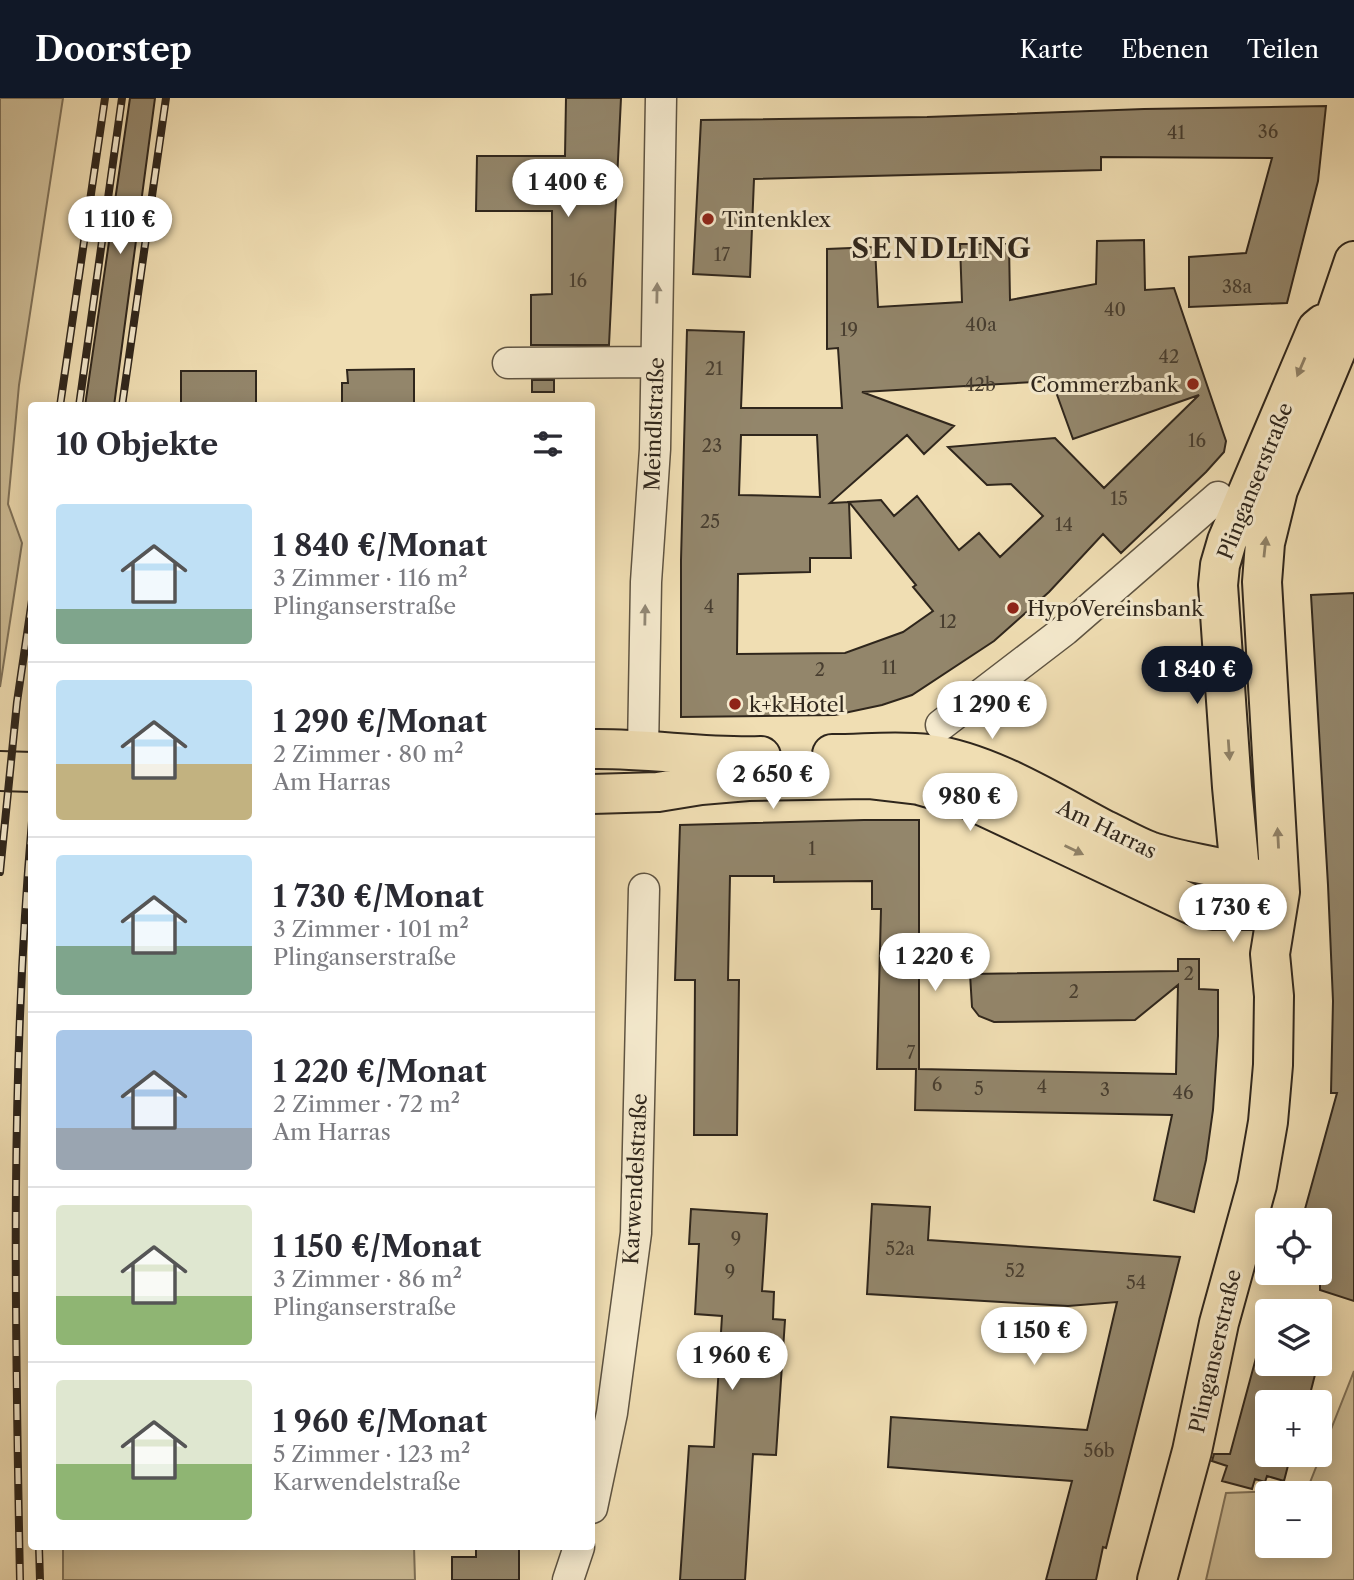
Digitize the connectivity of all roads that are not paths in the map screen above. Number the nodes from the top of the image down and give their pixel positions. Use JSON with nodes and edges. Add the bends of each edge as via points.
{"nodes":[{"id":1,"x":661,"y":98,"type":"edge"},
{"id":2,"x":1354,"y":261,"type":"edge"},
{"id":3,"x":1338,"y":311,"type":"junction"},
{"id":4,"x":656,"y":362,"type":"junction"},
{"id":5,"x":508,"y":363,"type":"dead end"},
{"id":6,"x":1219,"y":497,"type":"dead end"},
{"id":7,"x":941,"y":724,"type":"dead end"},
{"id":8,"x":595,"y":749,"type":"edge"},
{"id":9,"x":643,"y":750,"type":"junction"},
{"id":10,"x":869,"y":766,"type":"junction"},
{"id":11,"x":0,"y":771,"type":"edge"},
{"id":12,"x":28,"y":772,"type":"edge"},
{"id":13,"x":595,"y":794,"type":"edge"},
{"id":14,"x":1240,"y":871,"type":"junction"},
{"id":15,"x":644,"y":889,"type":"dead end"},
{"id":16,"x":1266,"y":901,"type":"junction"},
{"id":17,"x":595,"y":1494,"type":"edge"},
{"id":18,"x":578,"y":1550,"type":"edge"},
{"id":19,"x":568,"y":1580,"type":"edge"},
{"id":20,"x":1157,"y":1580,"type":"edge"}],
"edges":[{"from":4,"to":1,"type":"street","name":"Meindlstraße","one_way":true},
{"from":2,"to":3,"type":"main road","name":"Plinganserstraße"},
{"from":3,"to":14,"type":"main road","name":"Plinganserstraße","one_way":true,"via":[[1317,329],[1220,565]]},
{"from":16,"to":3,"type":"main road","name":"Plinganserstraße","one_way":true,"via":[[1265,543],[1278,490],[1340,339]]},
{"from":4,"to":5,"type":"street"},
{"from":9,"to":4,"type":"street","name":"Meindlstraße","one_way":true},
{"from":6,"to":7,"type":"street","via":[[1065,630]]},
{"from":8,"to":9,"type":"main road"},
{"from":9,"to":10,"type":"main road"},
{"from":10,"to":13,"type":"main road","via":[[658,792]]},
{"from":10,"to":14,"type":"main road","name":"Am Harras","via":[[930,754],[968,764],[1144,849],[1177,861]]},
{"from":10,"to":16,"type":"main road","name":"Am Harras","one_way":true,"via":[[968,799],[1197,907],[1214,910]]},
{"from":11,"to":12,"type":"main road"},
{"from":14,"to":16,"type":"main road","name":"Am Harras","via":[[1263,880]]},
{"from":15,"to":17,"type":"street","name":"Karwendelstraße","via":[[636,1233],[612,1413]]},
{"from":16,"to":20,"type":"main road","name":"Plinganserstraße","via":[[1274,996],[1268,1122],[1257,1185]]},
{"from":18,"to":19,"type":"street"}]}
